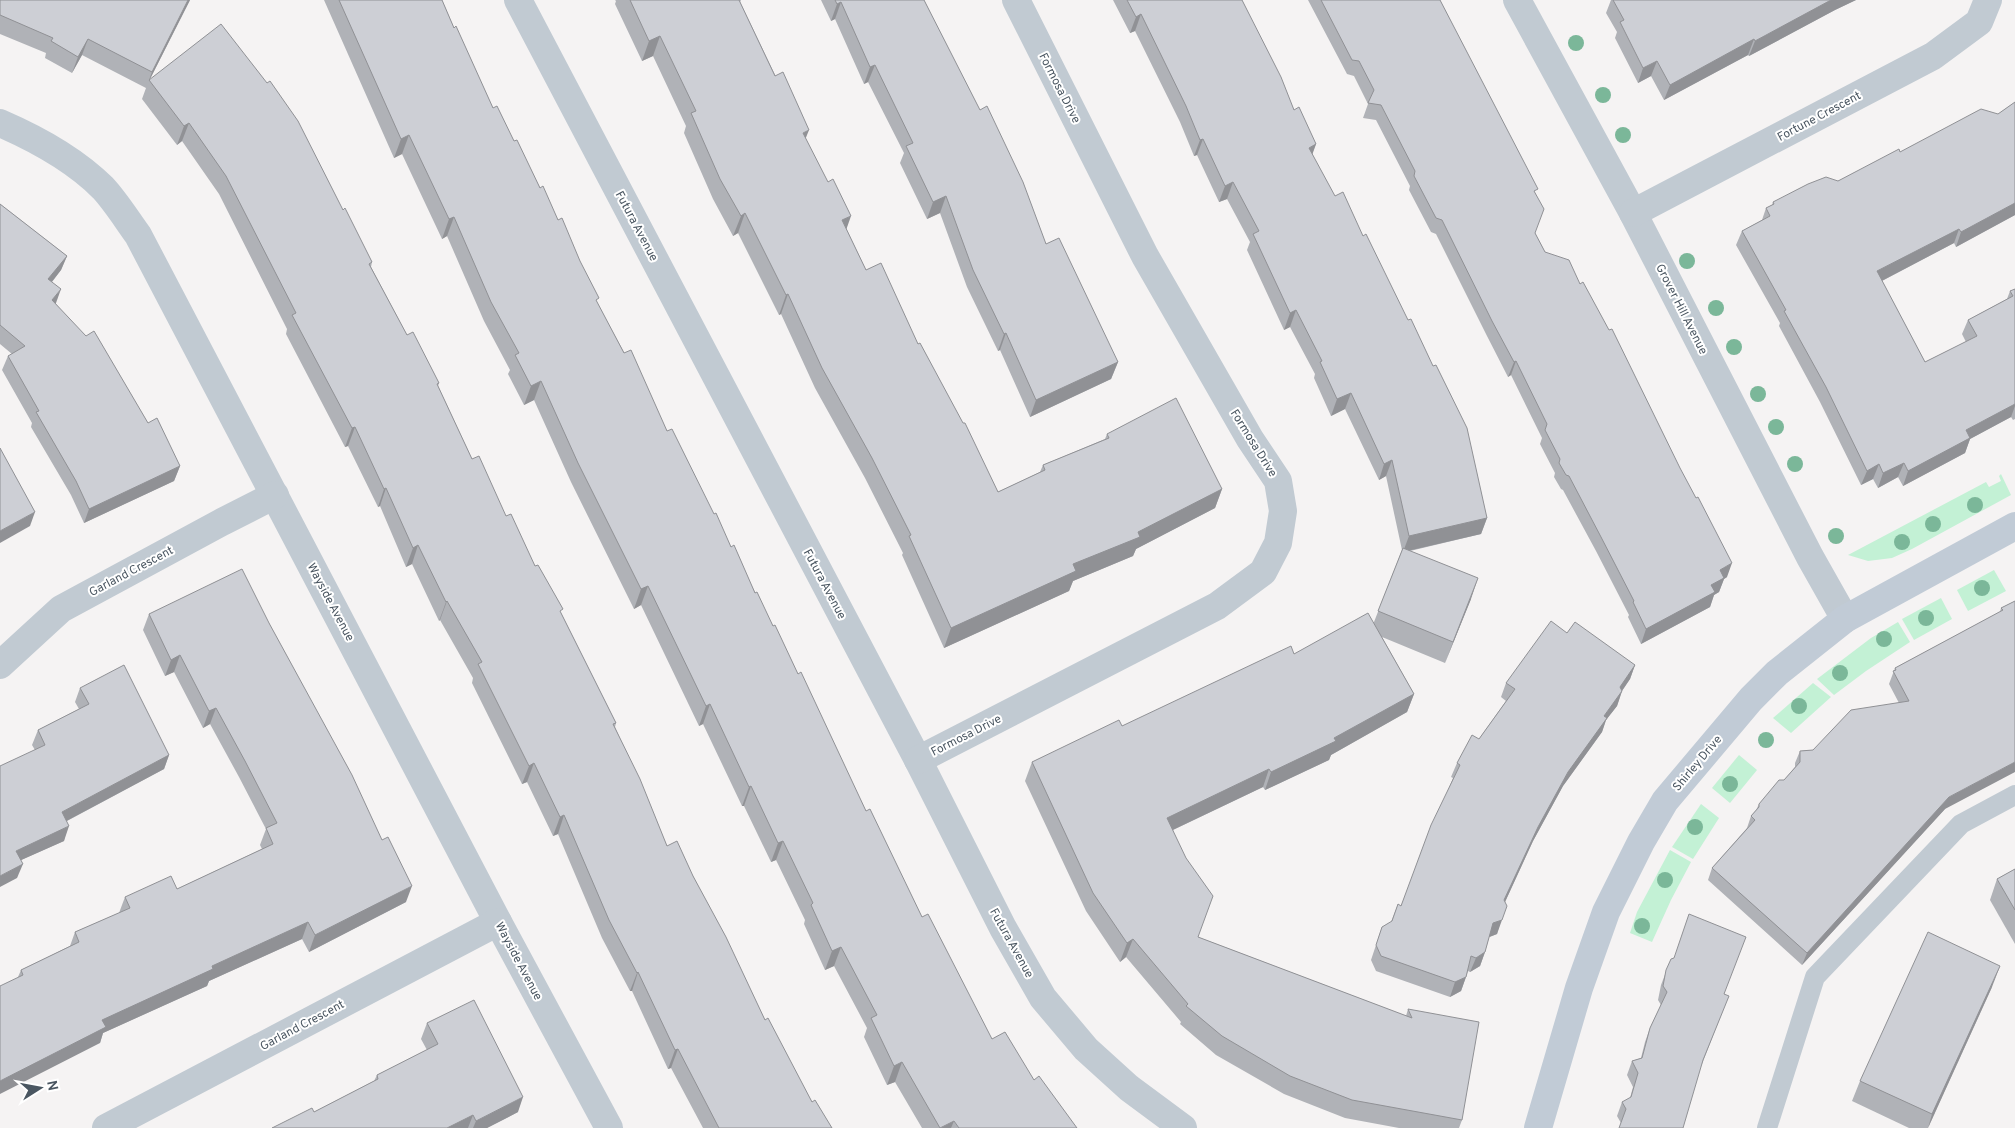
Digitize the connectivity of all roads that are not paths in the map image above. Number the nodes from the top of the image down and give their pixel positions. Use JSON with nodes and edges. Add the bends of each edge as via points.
{"nodes":[{"id":1,"x":518,"y":0,"type":"edge"},
{"id":2,"x":1016,"y":0,"type":"edge"},
{"id":3,"x":1517,"y":0,"type":"edge"},
{"id":4,"x":1988,"y":0,"type":"edge"},
{"id":5,"x":0,"y":123,"type":"edge"},
{"id":6,"x":1633,"y":213,"type":"junction"},
{"id":7,"x":275,"y":495,"type":"junction"},
{"id":8,"x":2015,"y":526,"type":"edge"},
{"id":9,"x":1845,"y":619,"type":"junction"},
{"id":10,"x":0,"y":665,"type":"edge"},
{"id":11,"x":918,"y":760,"type":"junction"},
{"id":12,"x":2015,"y":795,"type":"edge"},
{"id":13,"x":498,"y":922,"type":"junction"},
{"id":14,"x":106,"y":1128,"type":"edge"},
{"id":15,"x":609,"y":1128,"type":"edge"},
{"id":16,"x":1183,"y":1128,"type":"edge"},
{"id":17,"x":1538,"y":1128,"type":"edge"},
{"id":18,"x":1767,"y":1128,"type":"edge"}],
"edges":[{"from":1,"to":11,"type":"street","name":"Futura Avenue"},
{"from":2,"to":11,"type":"street","name":"Formosa Drive","via":[[1145,256],[1250,439],[1278,481],[1283,511],[1278,543],[1262,572],[1217,606]]},
{"from":3,"to":6,"type":"street","name":"Grover Hill Avenue"},
{"from":4,"to":6,"type":"street","name":"Fortune Crescent","via":[[1979,22],[1933,56]]},
{"from":5,"to":7,"type":"street","name":"Wayside Avenue","via":[[68,159],[104,189],[138,235]]},
{"from":6,"to":9,"type":"street","name":"Grover Hill Avenue"},
{"from":7,"to":10,"type":"street","name":"Garland Crescent","via":[[61,609]]},
{"from":7,"to":13,"type":"street","name":"Wayside Avenue"},
{"from":8,"to":9,"type":"street","name":"Shirley Drive"},
{"from":9,"to":17,"type":"street","name":"Shirley Drive","via":[[1777,673],[1751,699],[1665,802],[1606,912],[1579,988]]},
{"from":11,"to":16,"type":"street","name":"Futura Avenue","via":[[1003,928],[1043,998],[1086,1049],[1129,1088]]},
{"from":12,"to":18,"type":"lane","via":[[1961,824],[1815,977]]},
{"from":13,"to":14,"type":"street","name":"Garland Crescent"},
{"from":13,"to":15,"type":"street","name":"Wayside Avenue"}]}
